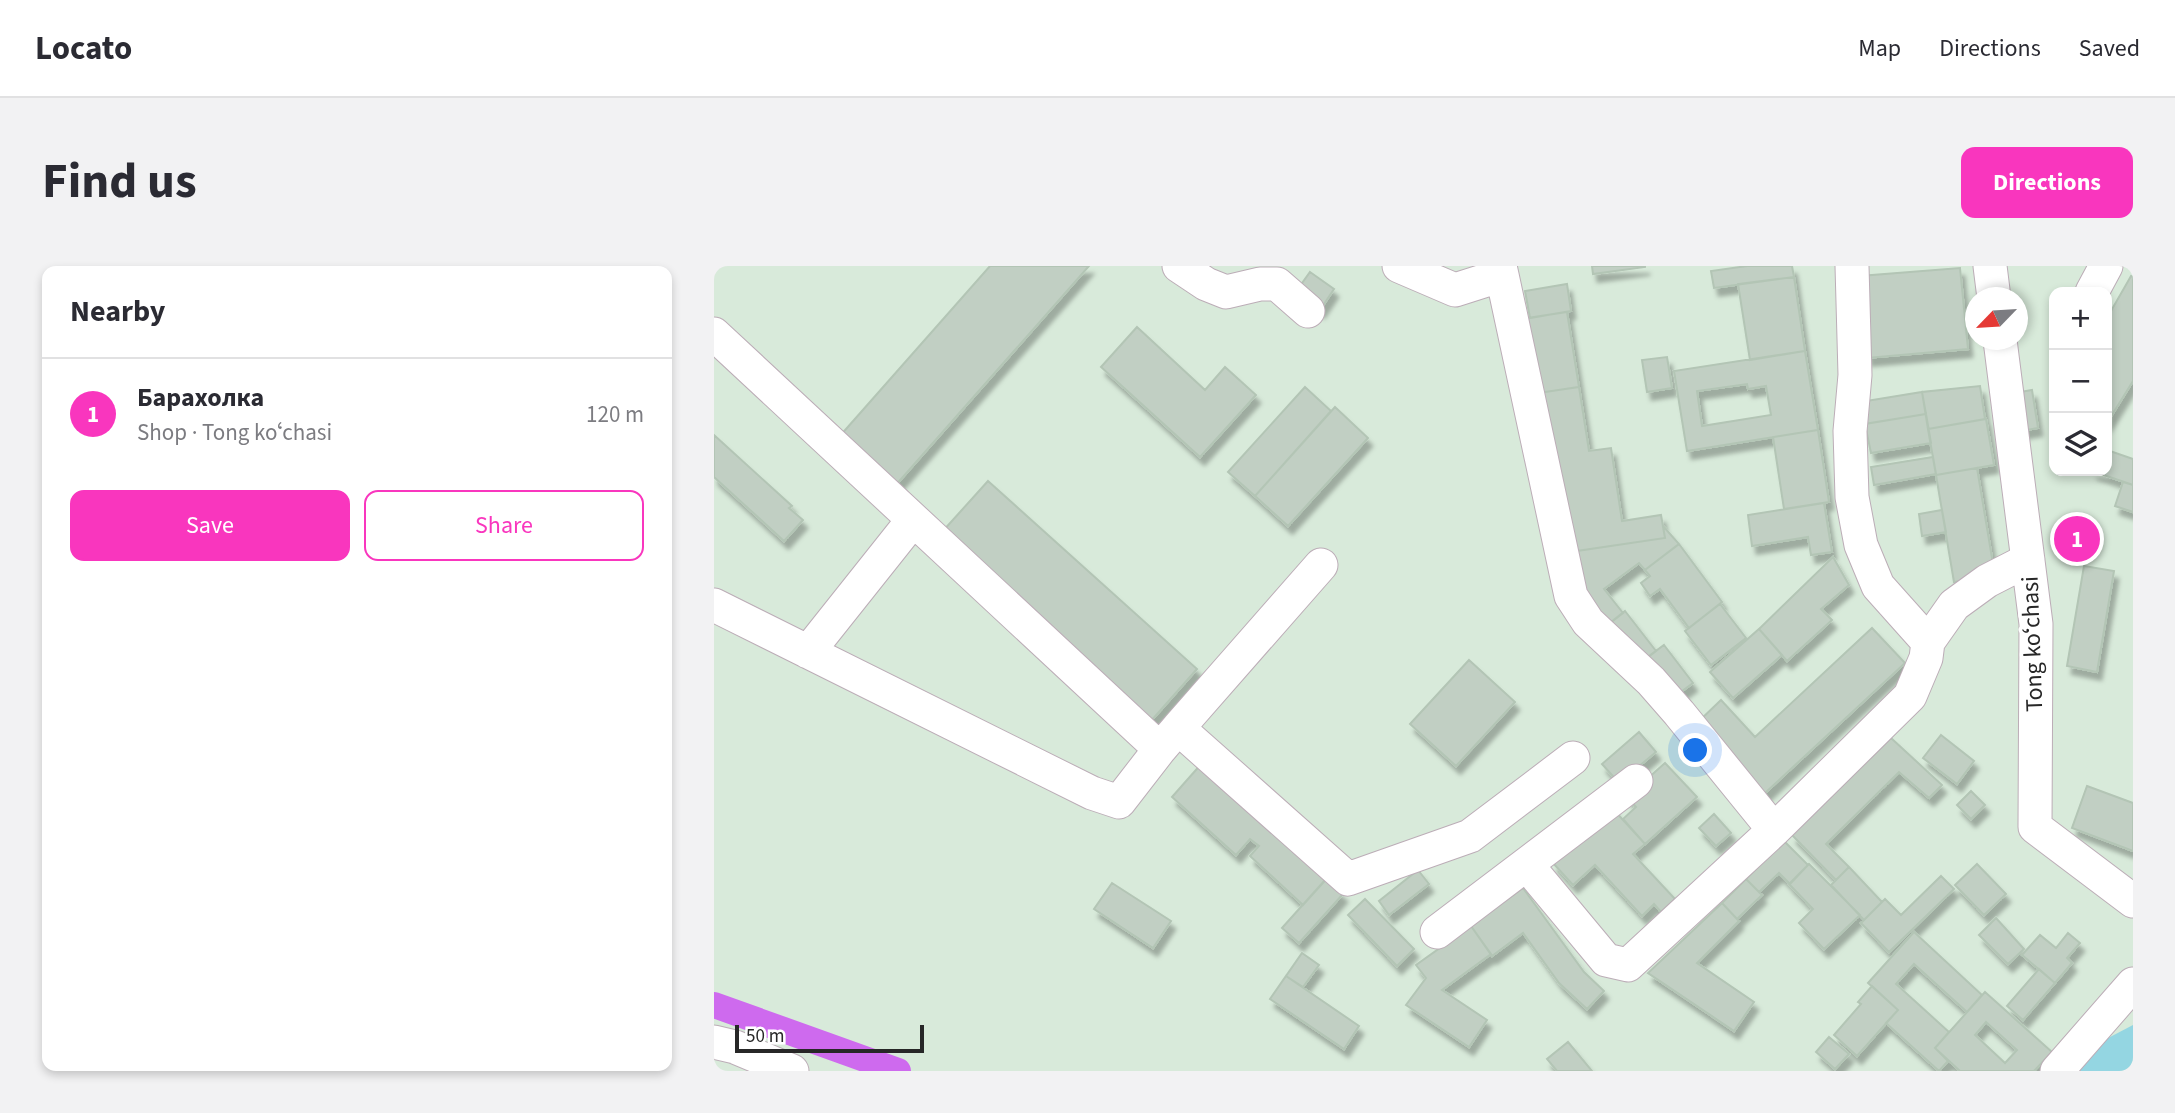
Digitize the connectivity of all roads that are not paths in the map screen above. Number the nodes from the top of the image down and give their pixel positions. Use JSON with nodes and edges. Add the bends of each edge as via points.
{"nodes":[{"id":1,"x":1179,"y":266,"type":"edge"},
{"id":2,"x":1399,"y":266,"type":"edge"},
{"id":3,"x":1852,"y":266,"type":"edge"},
{"id":4,"x":1990,"y":266,"type":"edge"},
{"id":5,"x":2106,"y":266,"type":"edge"},
{"id":6,"x":1501,"y":271,"type":"edge"},
{"id":7,"x":1993,"y":287,"type":"edge"},
{"id":8,"x":2095,"y":287,"type":"edge"},
{"id":9,"x":1308,"y":311,"type":"dead end"},
{"id":10,"x":714,"y":334,"type":"edge"},
{"id":11,"x":2001,"y":350,"type":"edge"},
{"id":12,"x":914,"y":520,"type":"junction"},
{"id":13,"x":2028,"y":559,"type":"junction"},
{"id":14,"x":1321,"y":565,"type":"dead end"},
{"id":15,"x":714,"y":604,"type":"edge"},
{"id":16,"x":1928,"y":642,"type":"junction"},
{"id":17,"x":808,"y":652,"type":"junction"},
{"id":18,"x":1169,"y":738,"type":"junction"},
{"id":19,"x":1573,"y":758,"type":"dead end"},
{"id":20,"x":1636,"y":781,"type":"dead end"},
{"id":21,"x":1774,"y":830,"type":"junction"},
{"id":22,"x":1528,"y":865,"type":"junction"},
{"id":23,"x":2133,"y":901,"type":"edge"},
{"id":24,"x":1437,"y":932,"type":"dead end"},
{"id":25,"x":2133,"y":984,"type":"edge"},
{"id":26,"x":714,"y":1042,"type":"edge"},
{"id":27,"x":792,"y":1071,"type":"edge"},
{"id":28,"x":2057,"y":1071,"type":"edge"}],
"edges":[{"from":1,"to":9,"type":"street","via":[[1226,292],[1277,284]]},
{"from":2,"to":6,"type":"street","via":[[1455,290]]},
{"from":3,"to":16,"type":"street","via":[[1852,497],[1861,545],[1878,586]]},
{"from":4,"to":7,"type":"street"},
{"from":5,"to":8,"type":"street"},
{"from":6,"to":21,"type":"street","via":[[1572,596],[1588,622],[1651,681]]},
{"from":10,"to":12,"type":"street"},
{"from":11,"to":13,"type":"street","name":"Tong koʻchasi"},
{"from":12,"to":17,"type":"street"},
{"from":12,"to":18,"type":"street"},
{"from":13,"to":16,"type":"street","via":[[1954,605]]},
{"from":13,"to":23,"type":"street","name":"Tong koʻchasi","via":[[2036,624],[2035,827]]},
{"from":14,"to":18,"type":"street"},
{"from":15,"to":17,"type":"street"},
{"from":16,"to":21,"type":"street","via":[[1910,696]]},
{"from":17,"to":18,"type":"street","via":[[1091,793],[1119,802]]},
{"from":18,"to":19,"type":"street","via":[[1349,879],[1471,836]]},
{"from":20,"to":22,"type":"street"},
{"from":21,"to":22,"type":"street","via":[[1628,965],[1606,960]]},
{"from":22,"to":24,"type":"street"},
{"from":25,"to":28,"type":"street"},
{"from":26,"to":27,"type":"street"}]}
